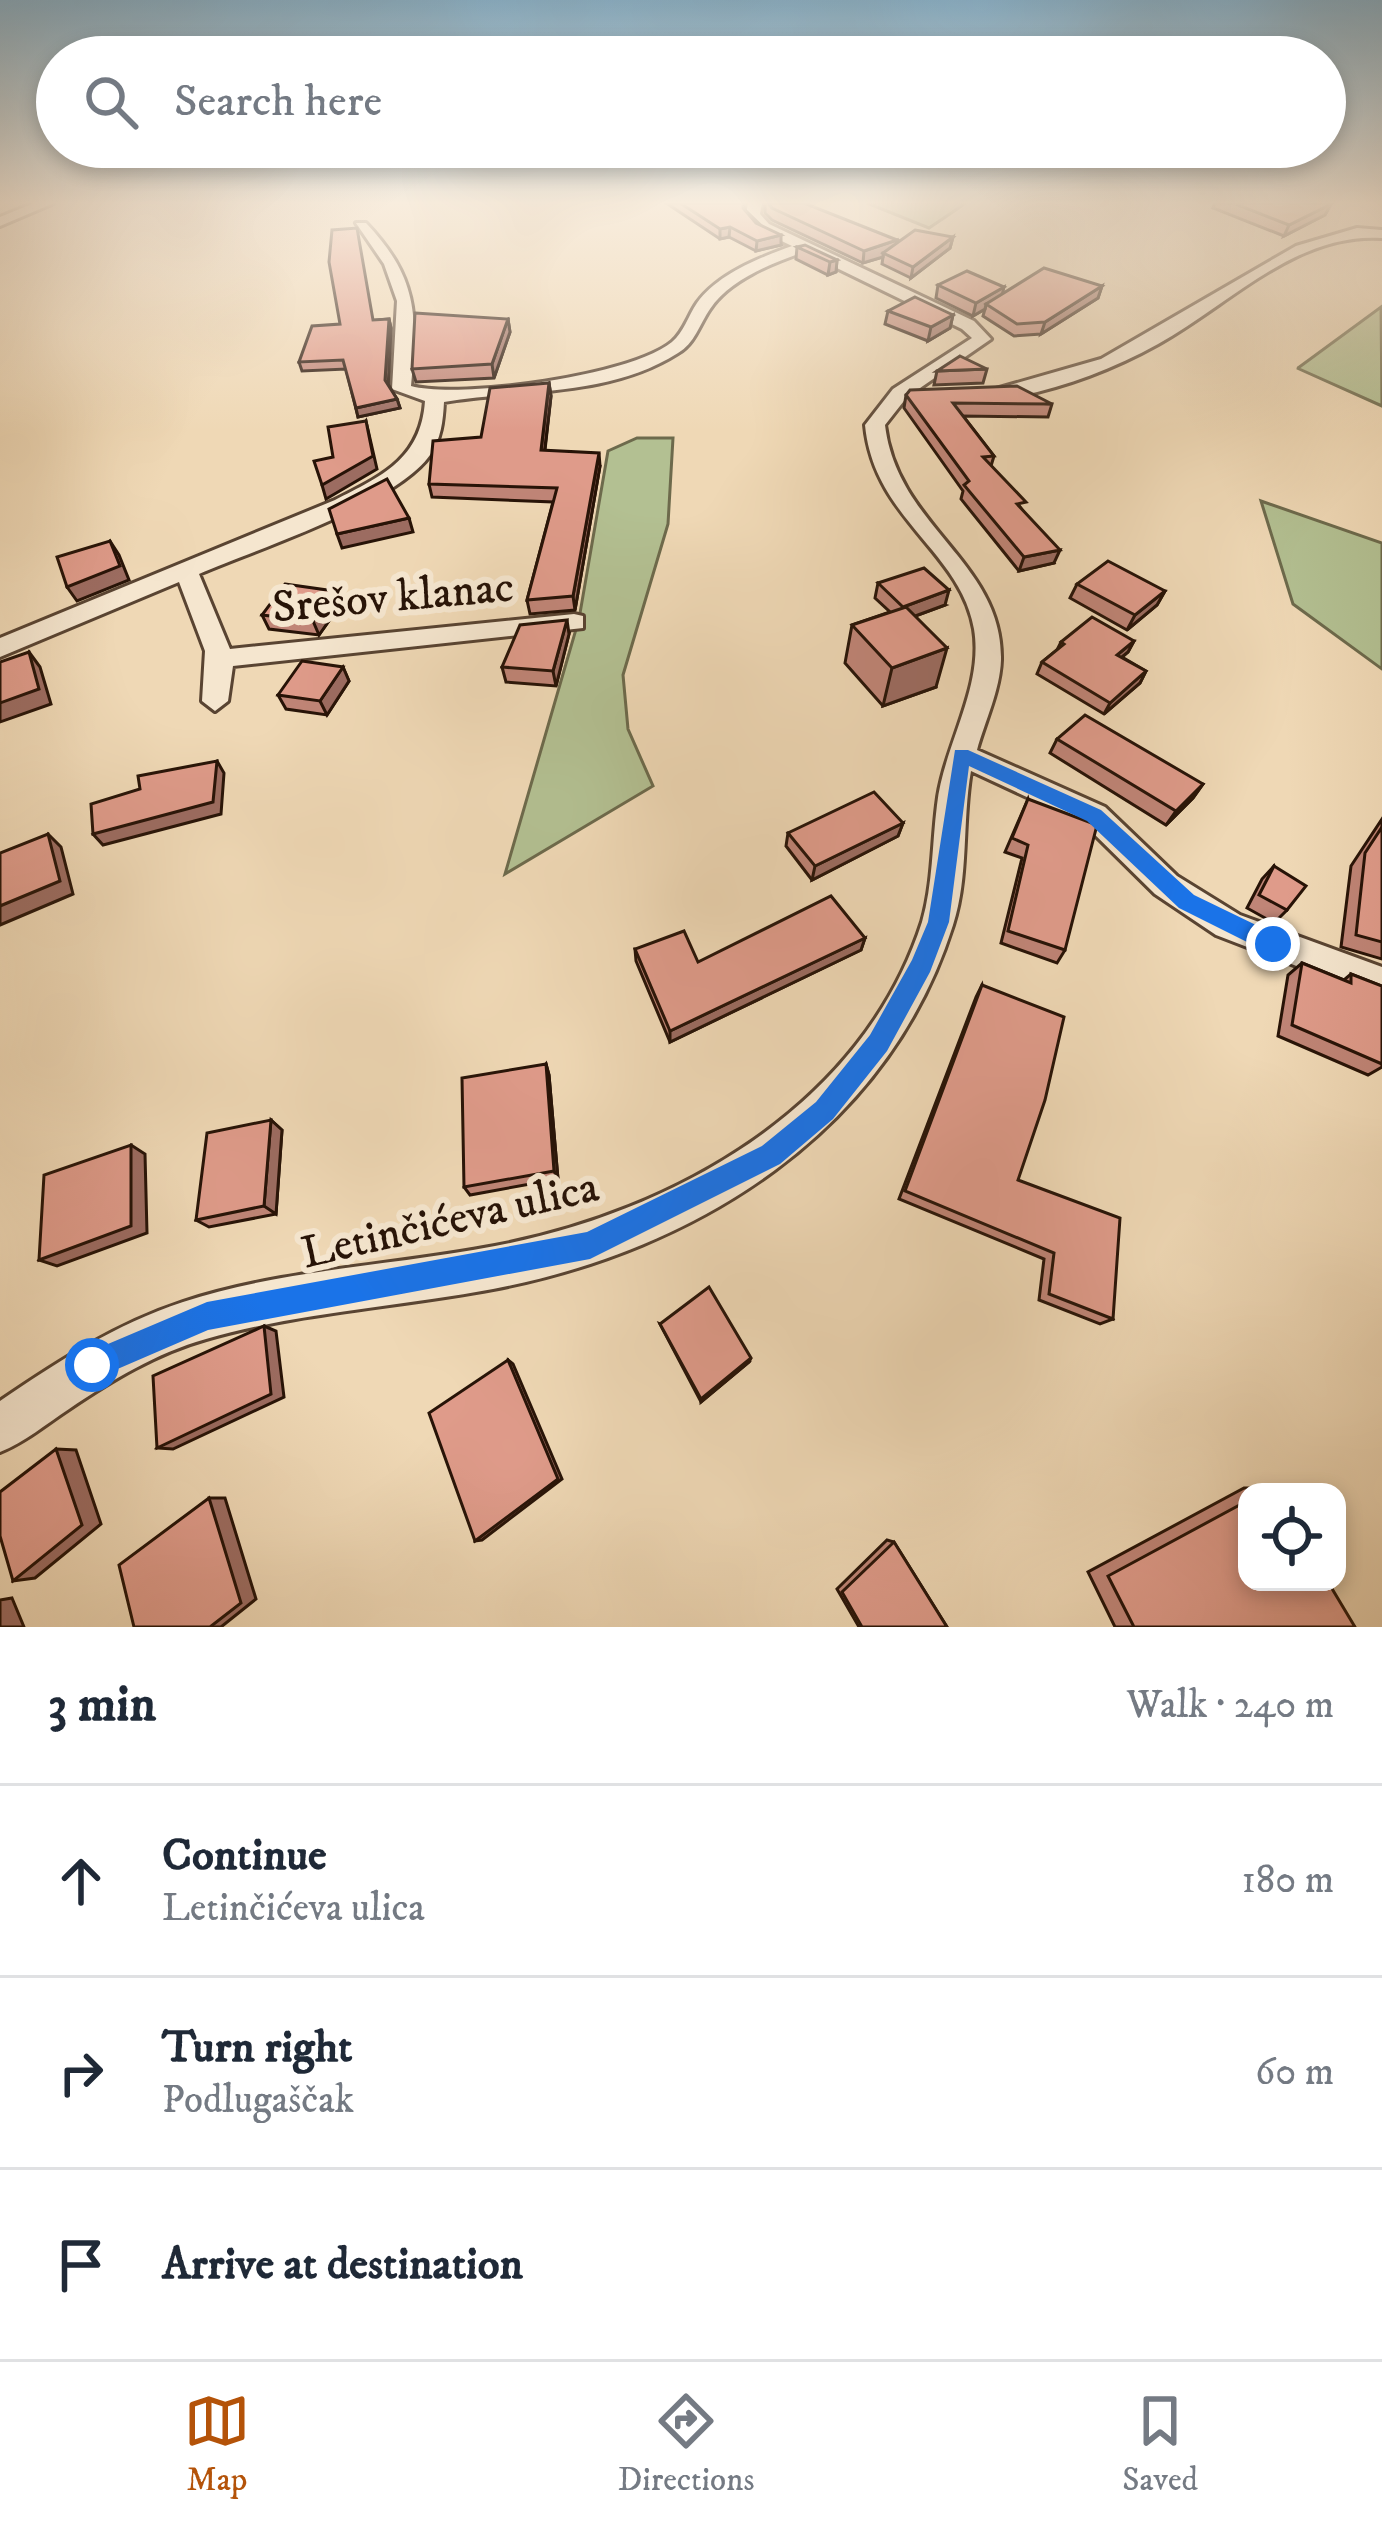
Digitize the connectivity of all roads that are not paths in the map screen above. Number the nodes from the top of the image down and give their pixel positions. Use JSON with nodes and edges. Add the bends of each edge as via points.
{"nodes":[{"id":1,"x":397,"y":279,"type":"edge"},
{"id":2,"x":740,"y":279,"type":"edge"},
{"id":3,"x":874,"y":279,"type":"edge"},
{"id":4,"x":1247,"y":279,"type":"edge"},
{"id":5,"x":900,"y":393,"type":"junction"},
{"id":6,"x":435,"y":398,"type":"junction"},
{"id":7,"x":186,"y":570,"type":"junction"},
{"id":8,"x":574,"y":622,"type":"dead end"},
{"id":9,"x":0,"y":648,"type":"edge"},
{"id":10,"x":221,"y":659,"type":"junction"},
{"id":11,"x":215,"y":700,"type":"dead end"},
{"id":12,"x":962,"y":754,"type":"junction"},
{"id":13,"x":1382,"y":983,"type":"edge"},
{"id":14,"x":0,"y":1429,"type":"edge"}],
"edges":[{"from":1,"to":6,"type":"street","via":[[409,302],[400,389]]},
{"from":2,"to":6,"type":"street","via":[[710,298],[687,341],[620,375]]},
{"from":3,"to":5,"type":"street","via":[[982,339]]},
{"from":4,"to":5,"type":"street","via":[[1177,327],[1049,384]]},
{"from":5,"to":12,"type":"street","name":"Letinčićeva ulica","via":[[875,424],[877,458],[957,567],[986,631],[988,661]]},
{"from":6,"to":7,"type":"street","name":"Srešov klanac","via":[[436,429],[407,469],[344,505]]},
{"from":7,"to":9,"type":"street","name":"Srešov klanac"},
{"from":7,"to":10,"type":"street","name":"Srešov klanac"},
{"from":8,"to":10,"type":"street","name":"Srešov klanac"},
{"from":10,"to":11,"type":"street","name":"Srešov klanac"},
{"from":12,"to":13,"type":"street","via":[[1094,815],[1166,886],[1228,925]]},
{"from":12,"to":14,"type":"street","name":"Letinčićeva ulica","via":[[938,922],[922,964],[878,1043],[824,1111],[771,1155],[590,1245],[207,1316],[92,1365]]}]}
